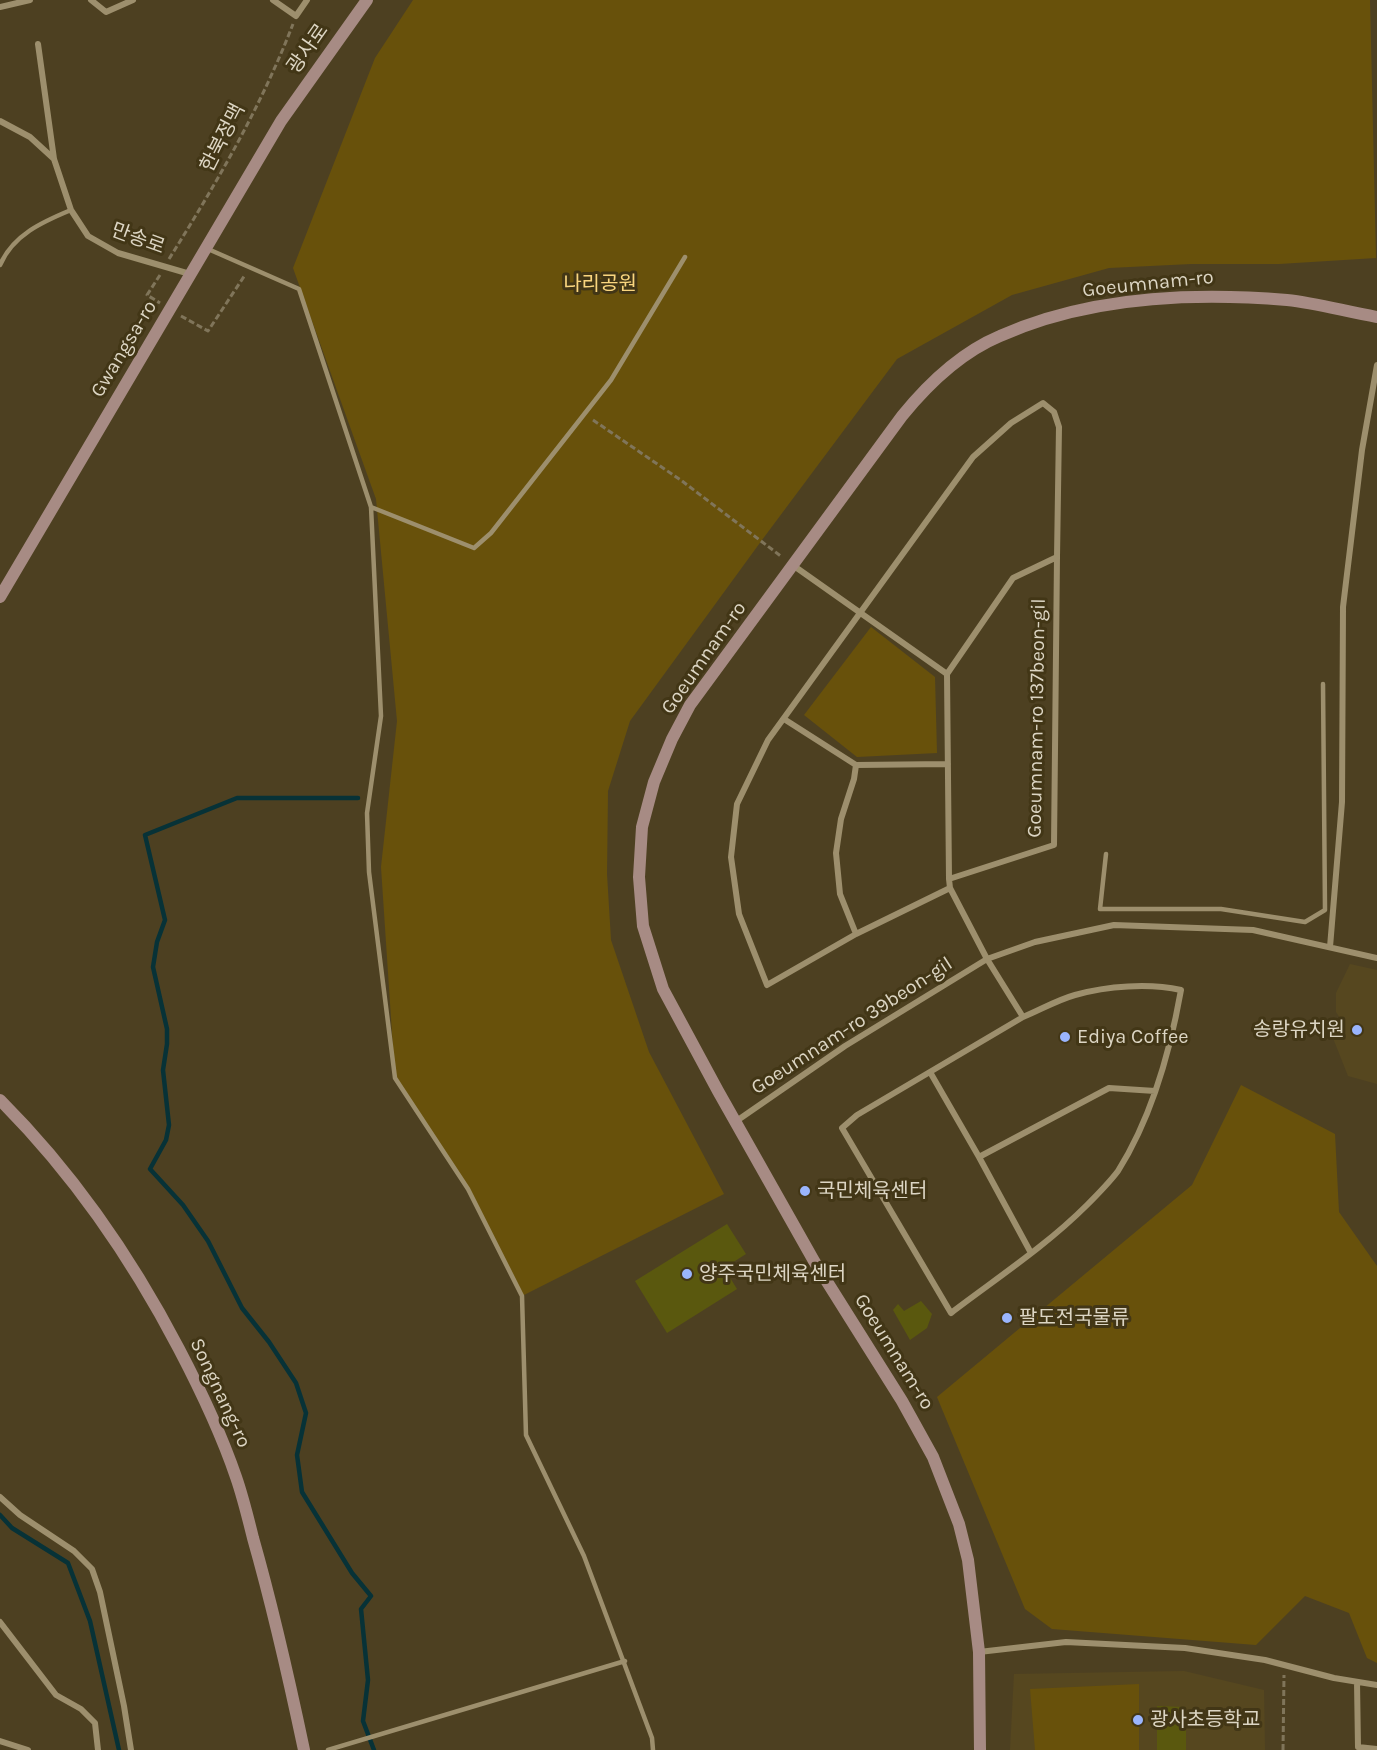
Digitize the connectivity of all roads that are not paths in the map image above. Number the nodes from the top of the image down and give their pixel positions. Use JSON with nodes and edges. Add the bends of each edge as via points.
{"nodes":[{"id":1,"x":30,"y":0,"type":"edge"},
{"id":2,"x":91,"y":0,"type":"edge"},
{"id":3,"x":132,"y":0,"type":"edge"},
{"id":4,"x":273,"y":0,"type":"edge"},
{"id":5,"x":307,"y":0,"type":"edge"},
{"id":6,"x":367,"y":0,"type":"edge"},
{"id":7,"x":0,"y":7,"type":"edge"},
{"id":8,"x":38,"y":44,"type":"dead end"},
{"id":9,"x":0,"y":121,"type":"edge"},
{"id":10,"x":54,"y":159,"type":"junction"},
{"id":11,"x":71,"y":210,"type":"junction"},
{"id":12,"x":206,"y":248,"type":"junction"},
{"id":13,"x":685,"y":257,"type":"dead end"},
{"id":14,"x":0,"y":265,"type":"edge"},
{"id":15,"x":190,"y":274,"type":"junction"},
{"id":16,"x":1377,"y":317,"type":"edge"},
{"id":17,"x":1377,"y":365,"type":"edge"},
{"id":18,"x":371,"y":507,"type":"junction"},
{"id":19,"x":1057,"y":557,"type":"junction"},
{"id":20,"x":794,"y":566,"type":"junction"},
{"id":21,"x":0,"y":597,"type":"edge"},
{"id":22,"x":860,"y":613,"type":"junction"},
{"id":23,"x":948,"y":674,"type":"junction"},
{"id":24,"x":1323,"y":684,"type":"dead end"},
{"id":25,"x":784,"y":719,"type":"junction"},
{"id":26,"x":948,"y":764,"type":"junction"},
{"id":27,"x":856,"y":765,"type":"junction"},
{"id":28,"x":1106,"y":854,"type":"dead end"},
{"id":29,"x":950,"y":879,"type":"junction"},
{"id":30,"x":950,"y":888,"type":"junction"},
{"id":31,"x":856,"y":934,"type":"junction"},
{"id":32,"x":1330,"y":948,"type":"junction"},
{"id":33,"x":1377,"y":958,"type":"edge"},
{"id":34,"x":987,"y":959,"type":"junction"},
{"id":35,"x":1023,"y":1017,"type":"junction"},
{"id":36,"x":930,"y":1072,"type":"junction"},
{"id":37,"x":1155,"y":1091,"type":"junction"},
{"id":38,"x":0,"y":1100,"type":"edge"},
{"id":39,"x":735,"y":1122,"type":"junction"},
{"id":40,"x":979,"y":1157,"type":"junction"},
{"id":41,"x":1030,"y":1253,"type":"junction"},
{"id":42,"x":0,"y":1497,"type":"edge"},
{"id":43,"x":0,"y":1622,"type":"edge"},
{"id":44,"x":980,"y":1652,"type":"junction"},
{"id":45,"x":625,"y":1661,"type":"junction"},
{"id":46,"x":1357,"y":1682,"type":"junction"},
{"id":47,"x":1377,"y":1685,"type":"edge"},
{"id":48,"x":0,"y":1741,"type":"edge"},
{"id":49,"x":1358,"y":1749,"type":"edge"},
{"id":50,"x":1377,"y":1749,"type":"edge"},
{"id":51,"x":28,"y":1750,"type":"edge"},
{"id":52,"x":98,"y":1750,"type":"edge"},
{"id":53,"x":131,"y":1750,"type":"edge"},
{"id":54,"x":304,"y":1750,"type":"edge"},
{"id":55,"x":328,"y":1750,"type":"edge"},
{"id":56,"x":653,"y":1750,"type":"edge"},
{"id":57,"x":980,"y":1750,"type":"edge"}],
"edges":[{"from":1,"to":7,"type":"street"},
{"from":2,"to":3,"type":"street","via":[[106,12]]},
{"from":4,"to":5,"type":"street","via":[[296,16]]},
{"from":6,"to":12,"type":"street","name":"광사로","via":[[281,121]]},
{"from":8,"to":10,"type":"street","name":"만송로"},
{"from":9,"to":10,"type":"street","name":"만송로","via":[[30,137]]},
{"from":10,"to":11,"type":"street","name":"만송로"},
{"from":11,"to":14,"type":"lane","via":[[21,236]]},
{"from":11,"to":15,"type":"street","name":"만송로","via":[[88,236],[118,254]]},
{"from":12,"to":15,"type":"street","name":"Gwangsa-ro"},
{"from":12,"to":18,"type":"lane","via":[[299,289]]},
{"from":13,"to":18,"type":"lane","via":[[611,380],[491,533],[474,548]]},
{"from":15,"to":21,"type":"street","name":"Gwangsa-ro"},
{"from":16,"to":20,"type":"street","name":"Goeumnam-ro","via":[[1290,300],[1216,296],[1098,305],[998,336],[918,396]]},
{"from":17,"to":32,"type":"street","via":[[1342,607],[1342,802]]},
{"from":18,"to":45,"type":"lane","via":[[381,716],[368,813],[369,872],[395,1078],[468,1189],[522,1296],[526,1435],[584,1556]]},
{"from":19,"to":22,"type":"street","name":"Goeumnam-ro 137beon-gil","via":[[1059,428],[1054,412],[1043,403],[1011,423],[973,457]]},
{"from":19,"to":23,"type":"street","name":"Goeumnam-ro 137beon-gil","via":[[1013,578]]},
{"from":19,"to":29,"type":"street","name":"Goeumnam-ro 137beon-gil","via":[[1054,845]]},
{"from":20,"to":22,"type":"street"},
{"from":20,"to":39,"type":"street","name":"Goeumnam-ro","via":[[690,705],[654,782],[642,827],[639,877],[643,926],[663,989]]},
{"from":22,"to":23,"type":"street"},
{"from":22,"to":25,"type":"street","name":"Goeumnam-ro 137beon-gil"},
{"from":23,"to":26,"type":"street"},
{"from":24,"to":28,"type":"lane","via":[[1325,910],[1305,922],[1221,909],[1100,909]]},
{"from":25,"to":27,"type":"street"},
{"from":25,"to":31,"type":"street","name":"Goeumnam-ro 137beon-gil","via":[[768,740],[737,804],[731,857],[739,914],[767,985]]},
{"from":26,"to":27,"type":"street"},
{"from":26,"to":29,"type":"street"},
{"from":27,"to":31,"type":"street","via":[[836,853],[840,894]]},
{"from":29,"to":30,"type":"street"},
{"from":30,"to":31,"type":"street","name":"Goeumnam-ro 137beon-gil"},
{"from":30,"to":34,"type":"street"},
{"from":32,"to":33,"type":"street","name":"Goeumnam-ro 39beon-gil"},
{"from":32,"to":34,"type":"street","name":"Goeumnam-ro 39beon-gil","via":[[1253,930],[1114,925],[1035,942]]},
{"from":34,"to":35,"type":"street"},
{"from":34,"to":39,"type":"street","name":"Goeumnam-ro 39beon-gil","via":[[845,1047]]},
{"from":35,"to":36,"type":"street"},
{"from":35,"to":37,"type":"street","via":[[1075,995],[1123,987],[1181,990]]},
{"from":36,"to":40,"type":"street"},
{"from":36,"to":41,"type":"street","via":[[842,1128],[951,1313]]},
{"from":37,"to":40,"type":"street","via":[[1109,1088]]},
{"from":37,"to":41,"type":"street","via":[[1137,1137],[1117,1172],[1078,1214]]},
{"from":38,"to":54,"type":"street","name":"Songnang-ro","via":[[73,1182],[117,1242],[156,1305],[201,1391],[236,1477],[281,1645]]},
{"from":39,"to":44,"type":"street","name":"Goeumnam-ro","via":[[933,1457],[966,1551]]},
{"from":40,"to":41,"type":"street"},
{"from":42,"to":53,"type":"street","via":[[74,1551],[92,1569]]},
{"from":43,"to":52,"type":"street","via":[[56,1695],[81,1709],[94,1723]]},
{"from":44,"to":46,"type":"street","via":[[1066,1642],[1185,1648],[1265,1660]]},
{"from":44,"to":57,"type":"street","name":"Goeumnam-ro"},
{"from":45,"to":55,"type":"lane"},
{"from":45,"to":56,"type":"lane"},
{"from":46,"to":47,"type":"street"},
{"from":46,"to":49,"type":"street"},
{"from":48,"to":51,"type":"street"},
{"from":49,"to":50,"type":"street"}]}
